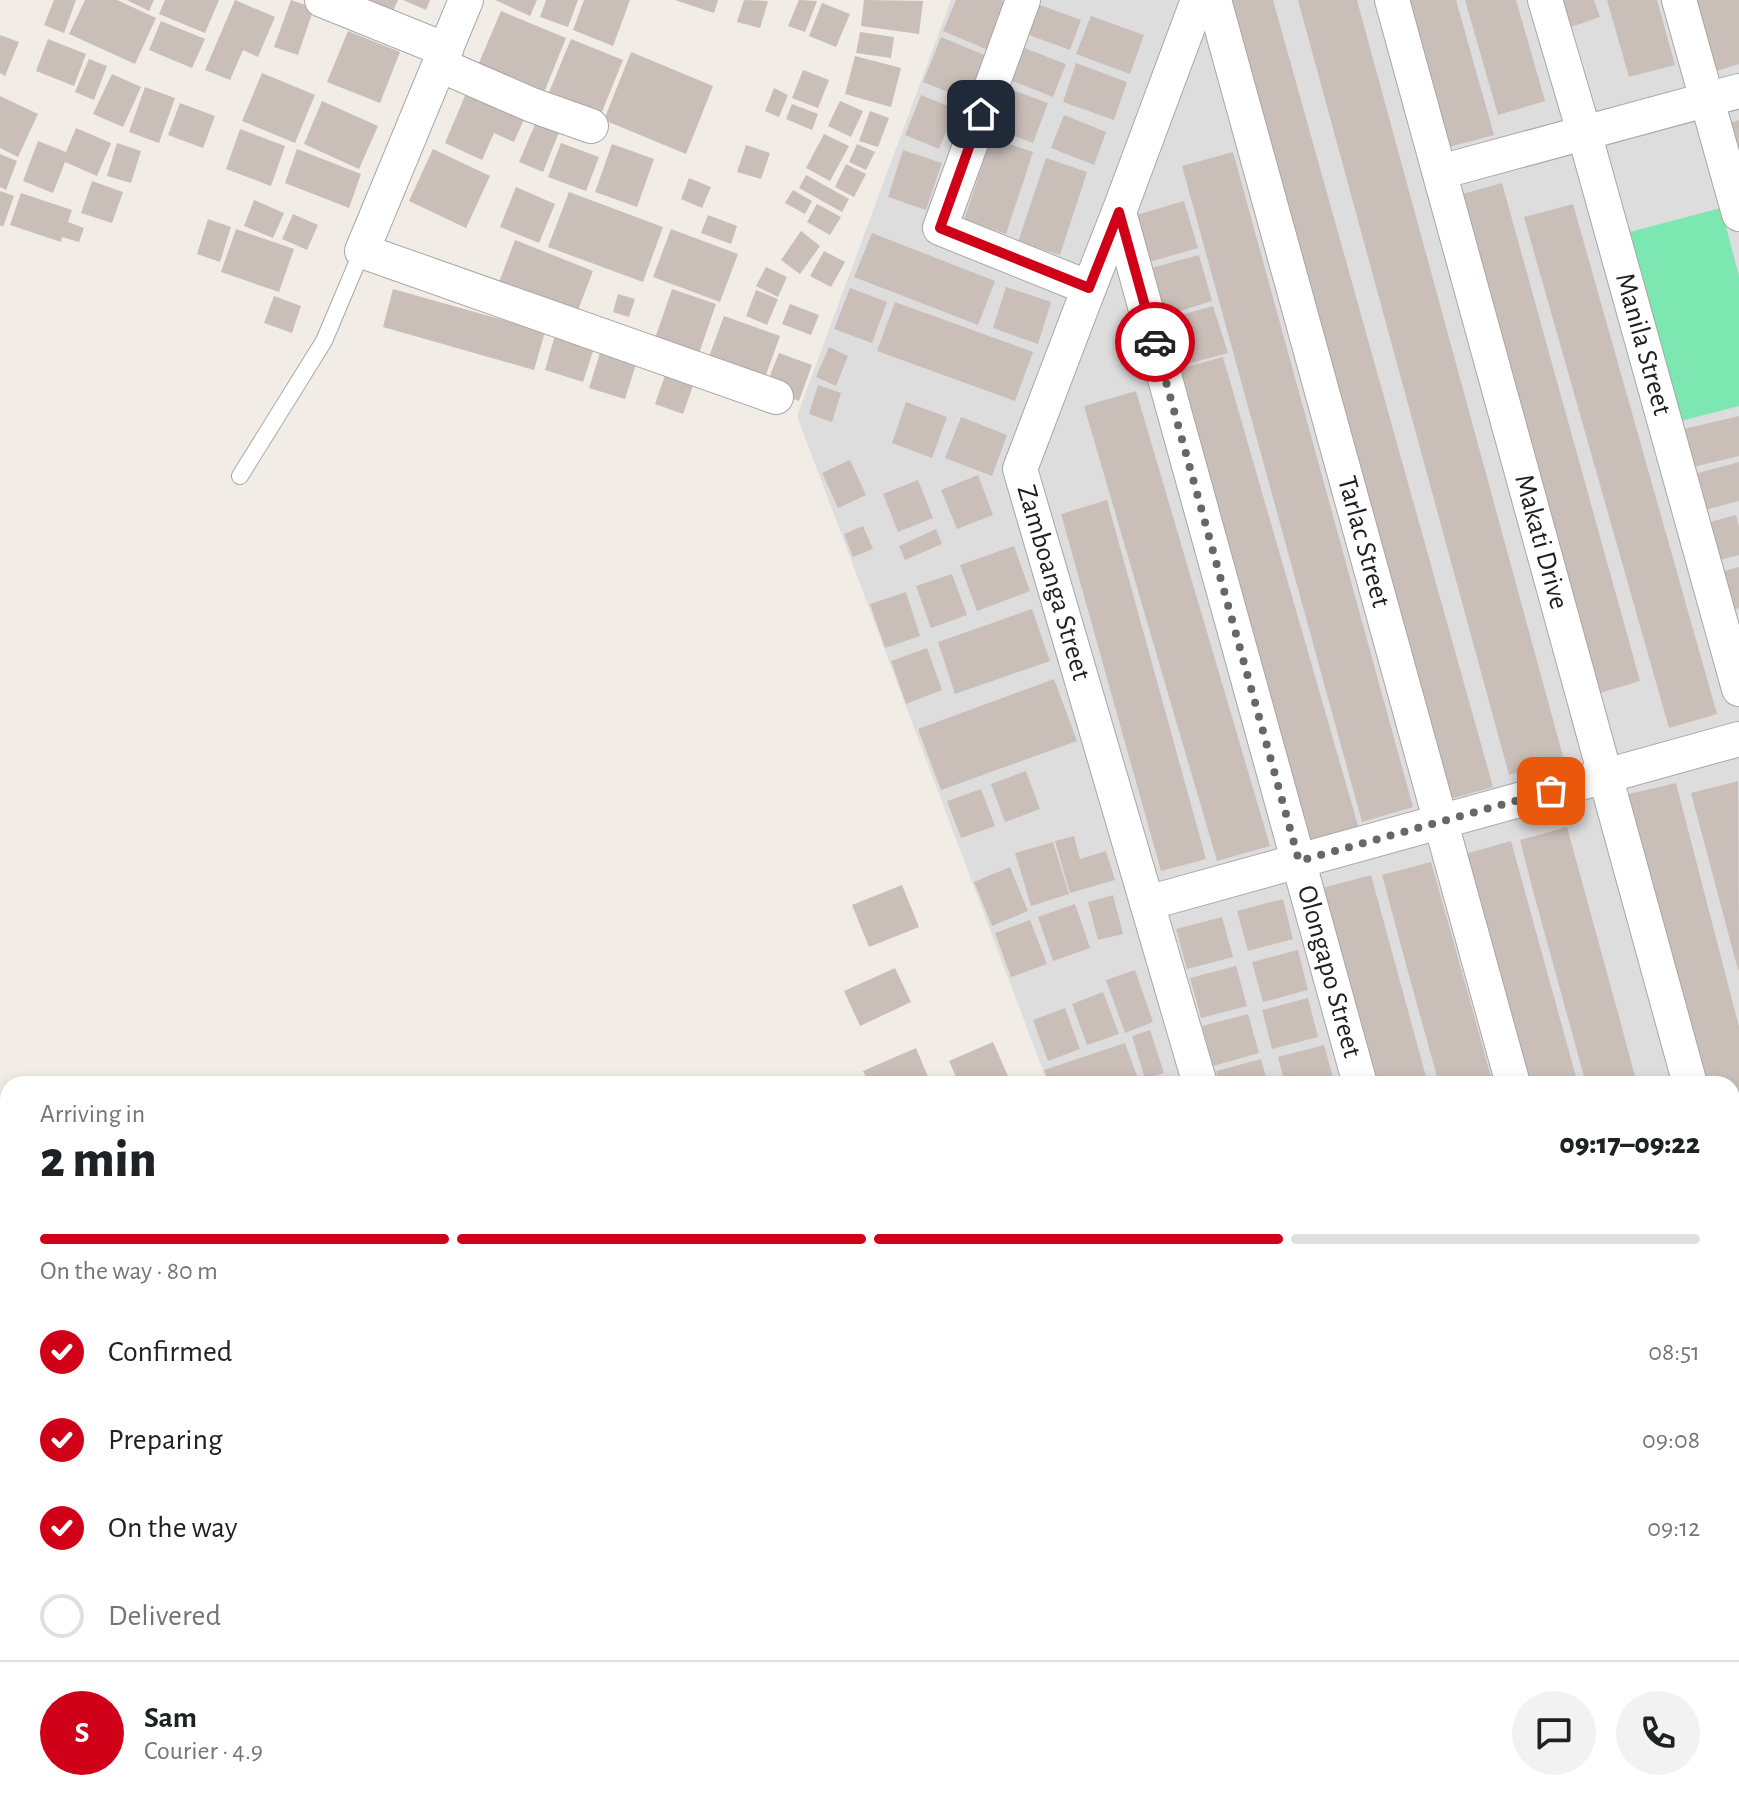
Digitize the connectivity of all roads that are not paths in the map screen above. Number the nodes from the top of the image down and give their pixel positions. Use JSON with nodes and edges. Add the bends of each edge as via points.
{"nodes":[{"id":1,"x":322,"y":0,"type":"edge"},
{"id":2,"x":466,"y":0,"type":"edge"},
{"id":3,"x":1023,"y":0,"type":"edge"},
{"id":4,"x":1198,"y":0,"type":"edge"},
{"id":5,"x":1214,"y":0,"type":"edge"},
{"id":6,"x":1392,"y":0,"type":"edge"},
{"id":7,"x":1545,"y":0,"type":"edge"},
{"id":8,"x":1679,"y":0,"type":"edge"},
{"id":9,"x":443,"y":57,"type":"junction"},
{"id":10,"x":1723,"y":95,"type":"edge"},
{"id":11,"x":591,"y":126,"type":"dead end"},
{"id":12,"x":1584,"y":132,"type":"junction"},
{"id":13,"x":1440,"y":172,"type":"junction"},
{"id":14,"x":1119,"y":212,"type":"junction"},
{"id":15,"x":1739,"y":214,"type":"edge"},
{"id":16,"x":362,"y":251,"type":"junction"},
{"id":17,"x":1089,"y":288,"type":"junction"},
{"id":18,"x":776,"y":397,"type":"dead end"},
{"id":19,"x":240,"y":476,"type":"dead end"},
{"id":20,"x":1739,"y":689,"type":"edge"},
{"id":21,"x":1739,"y":739,"type":"edge"},
{"id":22,"x":1606,"y":776,"type":"junction"},
{"id":23,"x":1440,"y":822,"type":"junction"},
{"id":24,"x":1299,"y":861,"type":"junction"},
{"id":25,"x":1147,"y":903,"type":"junction"},
{"id":26,"x":1198,"y":1076,"type":"edge"},
{"id":27,"x":1358,"y":1076,"type":"edge"},
{"id":28,"x":1511,"y":1076,"type":"edge"},
{"id":29,"x":1688,"y":1076,"type":"edge"}],
"edges":[{"from":1,"to":9,"type":"street"},
{"from":2,"to":9,"type":"street"},
{"from":3,"to":17,"type":"street","via":[[940,228]]},
{"from":4,"to":14,"type":"street","name":"Zamboanga Street"},
{"from":5,"to":23,"type":"street","name":"Tarlac Street"},
{"from":6,"to":13,"type":"street","name":"Makati Drive"},
{"from":7,"to":12,"type":"street","name":"Manila Street"},
{"from":8,"to":10,"type":"street"},
{"from":9,"to":11,"type":"street","via":[[532,105]]},
{"from":9,"to":16,"type":"street"},
{"from":10,"to":12,"type":"street"},
{"from":10,"to":15,"type":"street"},
{"from":12,"to":13,"type":"street"},
{"from":12,"to":20,"type":"street","name":"Manila Street"},
{"from":13,"to":22,"type":"street","name":"Makati Drive"},
{"from":14,"to":17,"type":"street","name":"Zamboanga Street"},
{"from":14,"to":24,"type":"street","name":"Olongapo Street"},
{"from":16,"to":18,"type":"street"},
{"from":16,"to":19,"type":"lane","via":[[324,341]]},
{"from":17,"to":25,"type":"street","name":"Zamboanga Street","via":[[1020,469]]},
{"from":21,"to":22,"type":"street"},
{"from":22,"to":23,"type":"street"},
{"from":22,"to":29,"type":"street","name":"Makati Drive"},
{"from":23,"to":24,"type":"street"},
{"from":23,"to":28,"type":"street","name":"Tarlac Street"},
{"from":24,"to":25,"type":"street"},
{"from":24,"to":27,"type":"street","name":"Olongapo Street"},
{"from":25,"to":26,"type":"street","name":"Zamboanga Street"}]}
